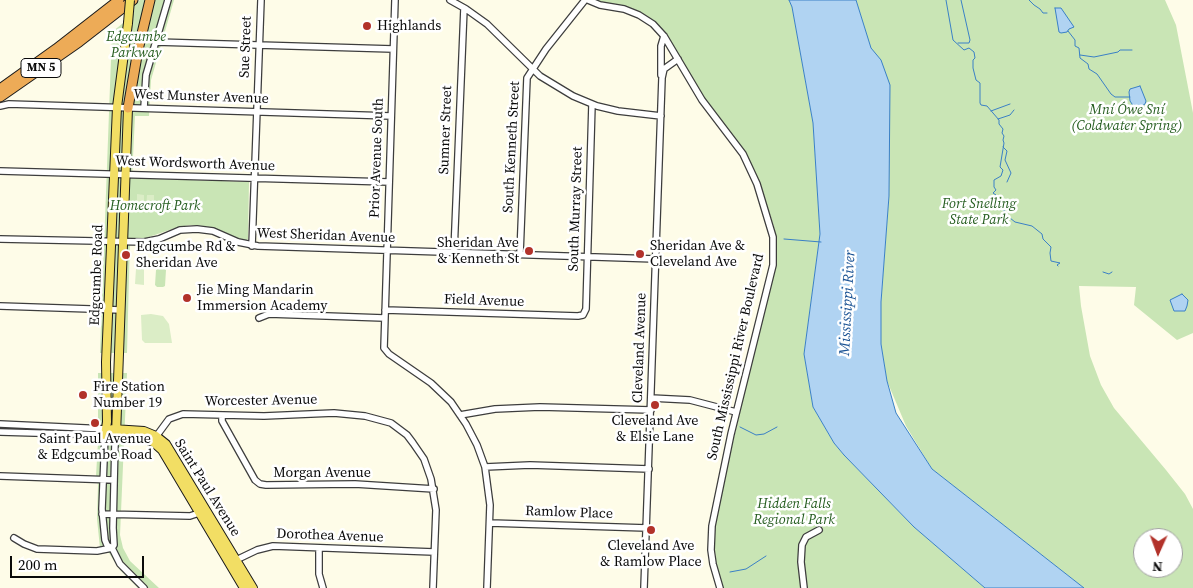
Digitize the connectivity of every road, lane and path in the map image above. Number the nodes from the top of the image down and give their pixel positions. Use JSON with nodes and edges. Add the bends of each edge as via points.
{"nodes":[{"id":1,"x":119,"y":0,"type":"edge"},
{"id":2,"x":131,"y":0,"type":"edge"},
{"id":3,"x":150,"y":0,"type":"edge"},
{"id":4,"x":168,"y":0,"type":"edge"},
{"id":5,"x":261,"y":0,"type":"edge"},
{"id":6,"x":395,"y":0,"type":"edge"},
{"id":7,"x":450,"y":0,"type":"edge"},
{"id":8,"x":586,"y":0,"type":"edge"},
{"id":9,"x":464,"y":8,"type":"junction"},
{"id":10,"x":664,"y":36,"type":"junction"},
{"id":11,"x":156,"y":42,"type":"junction"},
{"id":12,"x":259,"y":46,"type":"junction"},
{"id":13,"x":393,"y":49,"type":"junction"},
{"id":14,"x":678,"y":59,"type":"junction"},
{"id":15,"x":533,"y":69,"type":"junction"},
{"id":16,"x":662,"y":78,"type":"junction"},
{"id":17,"x":0,"y":89,"type":"edge"},
{"id":18,"x":0,"y":97,"type":"edge"},
{"id":19,"x":592,"y":104,"type":"junction"},
{"id":20,"x":0,"y":106,"type":"edge"},
{"id":21,"x":117,"y":108,"type":"junction"},
{"id":22,"x":128,"y":108,"type":"junction"},
{"id":23,"x":144,"y":108,"type":"junction"},
{"id":24,"x":257,"y":112,"type":"junction"},
{"id":25,"x":391,"y":116,"type":"junction"},
{"id":26,"x":661,"y":116,"type":"junction"},
{"id":27,"x":0,"y":171,"type":"edge"},
{"id":28,"x":114,"y":174,"type":"junction"},
{"id":29,"x":126,"y":174,"type":"junction"},
{"id":30,"x":255,"y":178,"type":"junction"},
{"id":31,"x":389,"y":182,"type":"junction"},
{"id":32,"x":0,"y":239,"type":"edge"},
{"id":33,"x":111,"y":242,"type":"junction"},
{"id":34,"x":124,"y":242,"type":"junction"},
{"id":35,"x":252,"y":246,"type":"junction"},
{"id":36,"x":387,"y":250,"type":"junction"},
{"id":37,"x":454,"y":252,"type":"junction"},
{"id":38,"x":520,"y":254,"type":"junction"},
{"id":39,"x":587,"y":256,"type":"junction"},
{"id":40,"x":656,"y":259,"type":"junction"},
{"id":41,"x":0,"y":306,"type":"edge"},
{"id":42,"x":108,"y":310,"type":"junction"},
{"id":43,"x":121,"y":310,"type":"junction"},
{"id":44,"x":384,"y":310,"type":"junction"},
{"id":45,"x":583,"y":315,"type":"joint"},
{"id":46,"x":259,"y":318,"type":"dead end"},
{"id":47,"x":384,"y":318,"type":"junction"},
{"id":48,"x":651,"y":398,"type":"junction"},
{"id":49,"x":651,"y":410,"type":"junction"},
{"id":50,"x":736,"y":412,"type":"junction"},
{"id":51,"x":460,"y":415,"type":"junction"},
{"id":52,"x":222,"y":416,"type":"junction"},
{"id":53,"x":0,"y":424,"type":"edge"},
{"id":54,"x":0,"y":432,"type":"edge"},
{"id":55,"x":106,"y":432,"type":"junction"},
{"id":56,"x":117,"y":432,"type":"junction"},
{"id":57,"x":155,"y":439,"type":"junction"},
{"id":58,"x":485,"y":467,"type":"junction"},
{"id":59,"x":649,"y":469,"type":"junction"},
{"id":60,"x":0,"y":476,"type":"edge"},
{"id":61,"x":103,"y":480,"type":"junction"},
{"id":62,"x":114,"y":480,"type":"junction"},
{"id":63,"x":434,"y":489,"type":"junction"},
{"id":64,"x":203,"y":512,"type":"junction"},
{"id":65,"x":102,"y":514,"type":"junction"},
{"id":66,"x":113,"y":514,"type":"junction"},
{"id":67,"x":490,"y":523,"type":"junction"},
{"id":68,"x":647,"y":528,"type":"junction"},
{"id":69,"x":819,"y":530,"type":"dead end"},
{"id":70,"x":14,"y":538,"type":"dead end"},
{"id":71,"x":112,"y":548,"type":"junction"},
{"id":72,"x":319,"y":548,"type":"junction"},
{"id":73,"x":434,"y":552,"type":"junction"},
{"id":74,"x":233,"y":562,"type":"junction"},
{"id":75,"x":144,"y":588,"type":"edge"},
{"id":76,"x":244,"y":588,"type":"edge"},
{"id":77,"x":253,"y":588,"type":"edge"},
{"id":78,"x":323,"y":588,"type":"edge"},
{"id":79,"x":432,"y":588,"type":"edge"},
{"id":80,"x":487,"y":588,"type":"edge"},
{"id":81,"x":644,"y":588,"type":"edge"},
{"id":82,"x":720,"y":588,"type":"edge"},
{"id":83,"x":804,"y":588,"type":"edge"}],
"edges":[{"from":1,"to":17,"type":"highway","number":"MN 5"},
{"from":2,"to":18,"type":"highway","number":"MN 5","via":[[86,37]]},
{"from":2,"to":21,"type":"main road","name":"Edgcumbe Road","bridge":true},
{"from":3,"to":22,"type":"highway"},
{"from":4,"to":11,"type":"street"},
{"from":5,"to":12,"type":"street","name":"Sue Street"},
{"from":6,"to":13,"type":"street","name":"Prior Avenue South"},
{"from":7,"to":9,"type":"street"},
{"from":8,"to":10,"type":"street","name":"South Mississippi River Boulevard","via":[[639,15]]},
{"from":8,"to":15,"type":"street","name":"South Kenneth Street"},
{"from":9,"to":15,"type":"street","via":[[486,24]]},
{"from":9,"to":37,"type":"street","name":"Sumner Street"},
{"from":10,"to":14,"type":"street","name":"South Mississippi River Boulevard"},
{"from":10,"to":16,"type":"street","name":"Cleveland Avenue","via":[[661,46]]},
{"from":11,"to":12,"type":"street"},
{"from":11,"to":23,"type":"street","via":[[145,79]]},
{"from":12,"to":13,"type":"street"},
{"from":12,"to":24,"type":"street","name":"Sue Street"},
{"from":13,"to":25,"type":"street","name":"Prior Avenue South"},
{"from":14,"to":16,"type":"street","via":[[664,69]]},
{"from":14,"to":50,"type":"street","name":"South Mississippi River Boulevard","via":[[702,100],[747,162],[773,237],[773,265]]},
{"from":15,"to":19,"type":"street","via":[[560,89]]},
{"from":15,"to":38,"type":"street","name":"South Kenneth Street","via":[[526,82]]},
{"from":16,"to":26,"type":"street","name":"Cleveland Avenue"},
{"from":19,"to":26,"type":"street"},
{"from":19,"to":39,"type":"street","name":"South Murray Street"},
{"from":20,"to":21,"type":"street","name":"West Munster Avenue"},
{"from":21,"to":22,"type":"street","name":"West Munster Avenue"},
{"from":21,"to":28,"type":"main road","name":"Edgcumbe Road"},
{"from":22,"to":23,"type":"street","name":"West Munster Avenue"},
{"from":22,"to":29,"type":"main road","name":"Edgcumbe Road"},
{"from":23,"to":24,"type":"street","name":"West Munster Avenue"},
{"from":24,"to":25,"type":"street","name":"West Munster Avenue"},
{"from":24,"to":30,"type":"street","name":"Sue Street"},
{"from":25,"to":31,"type":"street","name":"Prior Avenue South"},
{"from":26,"to":40,"type":"street","name":"Cleveland Avenue"},
{"from":27,"to":28,"type":"street","name":"West Wordsworth Avenue"},
{"from":28,"to":29,"type":"street","name":"West Wordsworth Avenue"},
{"from":28,"to":33,"type":"main road","name":"Edgcumbe Road"},
{"from":29,"to":30,"type":"street","name":"West Wordsworth Avenue"},
{"from":29,"to":34,"type":"main road","name":"Edgcumbe Road"},
{"from":30,"to":31,"type":"street","name":"West Wordsworth Avenue"},
{"from":30,"to":35,"type":"street","name":"Sue Street"},
{"from":31,"to":36,"type":"street","name":"Prior Avenue South"},
{"from":32,"to":33,"type":"street","name":"West Sheridan Avenue"},
{"from":33,"to":34,"type":"street","name":"West Sheridan Avenue"},
{"from":33,"to":42,"type":"main road","name":"Edgcumbe Road"},
{"from":34,"to":35,"type":"street","name":"West Sheridan Avenue","via":[[151,242],[180,230],[197,229],[212,231]]},
{"from":34,"to":43,"type":"main road","name":"Edgcumbe Road"},
{"from":35,"to":36,"type":"street","name":"West Sheridan Avenue"},
{"from":36,"to":37,"type":"street","name":"West Sheridan Avenue"},
{"from":36,"to":44,"type":"street","name":"Prior Avenue South"},
{"from":37,"to":38,"type":"street","name":"West Sheridan Avenue"},
{"from":38,"to":39,"type":"street","name":"West Sheridan Avenue"},
{"from":39,"to":40,"type":"street","name":"West Sheridan Avenue"},
{"from":39,"to":45,"type":"street","name":"South Murray Street","via":[[586,309]]},
{"from":40,"to":48,"type":"street","name":"Cleveland Avenue"},
{"from":41,"to":42,"type":"street"},
{"from":42,"to":43,"type":"street"},
{"from":42,"to":55,"type":"main road","name":"Edgcumbe Road"},
{"from":43,"to":56,"type":"main road","name":"Edgcumbe Road"},
{"from":44,"to":45,"type":"street","name":"Field Avenue"},
{"from":44,"to":47,"type":"street","name":"Prior Avenue South"},
{"from":46,"to":47,"type":"street","via":[[269,314]]},
{"from":47,"to":51,"type":"street","name":"Prior Avenue South","via":[[385,350],[431,383]]},
{"from":48,"to":49,"type":"street","name":"Cleveland Avenue"},
{"from":48,"to":50,"type":"street","via":[[690,400]]},
{"from":49,"to":51,"type":"street","via":[[540,407]]},
{"from":49,"to":59,"type":"street","name":"Cleveland Avenue"},
{"from":50,"to":82,"type":"street","name":"South Mississippi River Boulevard","via":[[712,526],[712,557]]},
{"from":51,"to":58,"type":"street","via":[[478,445]]},
{"from":52,"to":57,"type":"street","name":"Worcester Avenue","via":[[178,415],[169,419]]},
{"from":52,"to":63,"type":"street","name":"Worcester Avenue","via":[[334,413],[383,420],[398,428],[413,443],[428,469]]},
{"from":52,"to":63,"type":"street","name":"Morgan Avenue","via":[[260,484],[355,484]]},
{"from":53,"to":55,"type":"street","name":"Saint Paul Avenue"},
{"from":54,"to":55,"type":"street","name":"Saint Paul Avenue"},
{"from":55,"to":56,"type":"main road","name":"Saint Paul Avenue"},
{"from":55,"to":61,"type":"street","name":"Edgcumbe Road"},
{"from":56,"to":57,"type":"main road","name":"Saint Paul Avenue","via":[[139,430]]},
{"from":56,"to":62,"type":"street","name":"Edgcumbe Road"},
{"from":57,"to":64,"type":"main road","name":"Saint Paul Avenue","via":[[166,444],[172,452]]},
{"from":58,"to":59,"type":"street"},
{"from":58,"to":67,"type":"street"},
{"from":59,"to":68,"type":"street","name":"Cleveland Avenue"},
{"from":60,"to":61,"type":"street"},
{"from":61,"to":62,"type":"street"},
{"from":61,"to":65,"type":"street","name":"Edgcumbe Road"},
{"from":62,"to":66,"type":"street","name":"Edgcumbe Road"},
{"from":63,"to":73,"type":"street"},
{"from":64,"to":66,"type":"street","via":[[190,516]]},
{"from":64,"to":74,"type":"main road","name":"Saint Paul Avenue"},
{"from":65,"to":66,"type":"street"},
{"from":65,"to":71,"type":"street","name":"Edgcumbe Road","via":[[105,540]]},
{"from":66,"to":71,"type":"street","name":"Edgcumbe Road"},
{"from":67,"to":68,"type":"street","name":"Ramlow Place"},
{"from":67,"to":80,"type":"street"},
{"from":68,"to":81,"type":"street","name":"Cleveland Avenue"},
{"from":69,"to":83,"type":"street","via":[[806,537],[802,545]]},
{"from":70,"to":71,"type":"street","via":[[37,549],[97,552]]},
{"from":71,"to":75,"type":"street","name":"Edgcumbe Road","via":[[120,564]]},
{"from":72,"to":73,"type":"street","name":"Dorothea Avenue"},
{"from":72,"to":74,"type":"street","name":"Dorothea Avenue","via":[[265,548]]},
{"from":72,"to":78,"type":"street","via":[[318,564]]},
{"from":73,"to":79,"type":"street"},
{"from":74,"to":76,"type":"main road","name":"Saint Paul Avenue"},
{"from":74,"to":77,"type":"main road","name":"Saint Paul Avenue"}]}
